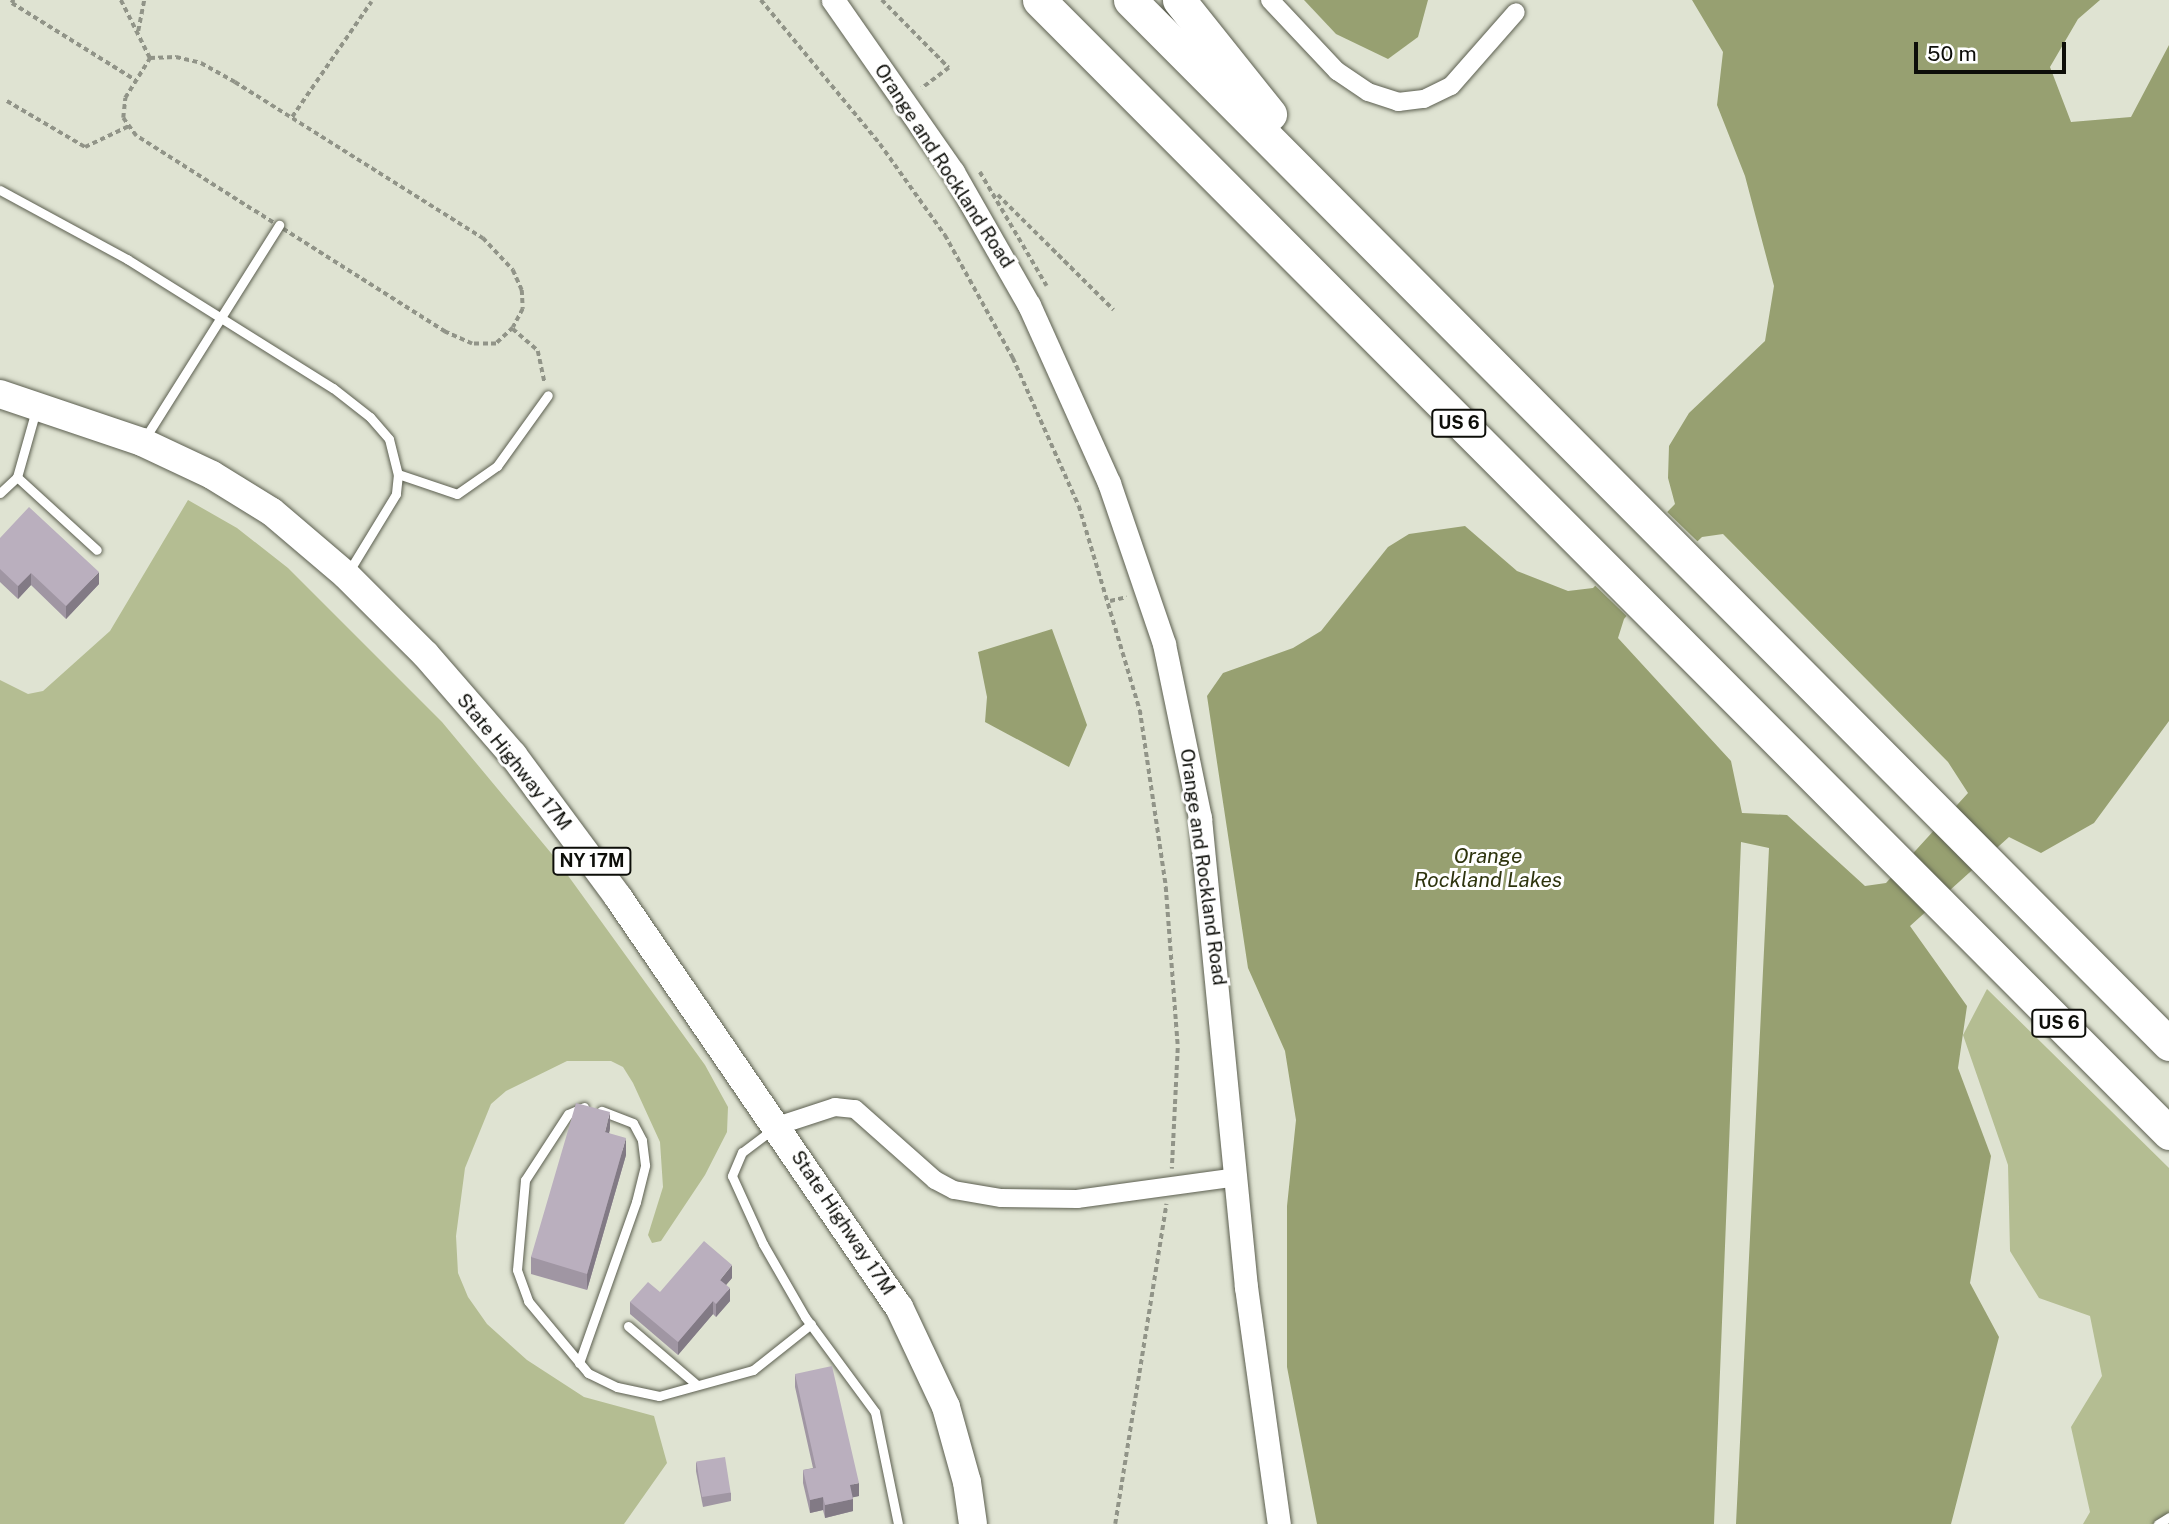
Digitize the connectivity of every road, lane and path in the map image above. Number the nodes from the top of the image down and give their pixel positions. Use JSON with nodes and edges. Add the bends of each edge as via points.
{"nodes":[{"id":1,"x":14,"y":0,"type":"edge"},
{"id":2,"x":121,"y":0,"type":"edge"},
{"id":3,"x":144,"y":0,"type":"edge"},
{"id":4,"x":761,"y":0,"type":"edge"},
{"id":5,"x":833,"y":0,"type":"edge"},
{"id":6,"x":882,"y":0,"type":"edge"},
{"id":7,"x":1029,"y":0,"type":"edge"},
{"id":8,"x":1039,"y":0,"type":"edge"},
{"id":9,"x":1130,"y":0,"type":"edge"},
{"id":10,"x":1179,"y":0,"type":"edge"},
{"id":11,"x":1270,"y":0,"type":"edge"},
{"id":12,"x":371,"y":2,"type":"dead end"},
{"id":13,"x":1516,"y":12,"type":"dead end"},
{"id":14,"x":137,"y":33,"type":"junction"},
{"id":15,"x":1079,"y":40,"type":"junction"},
{"id":16,"x":149,"y":58,"type":"junction"},
{"id":17,"x":135,"y":80,"type":"junction"},
{"id":18,"x":922,"y":88,"type":"dead end"},
{"id":19,"x":7,"y":101,"type":"dead end"},
{"id":20,"x":292,"y":117,"type":"junction"},
{"id":21,"x":129,"y":126,"type":"junction"},
{"id":22,"x":0,"y":190,"type":"edge"},
{"id":23,"x":993,"y":191,"type":"dead end"},
{"id":24,"x":279,"y":225,"type":"junction"},
{"id":25,"x":1396,"y":267,"type":"junction"},
{"id":26,"x":1114,"y":310,"type":"dead end"},
{"id":27,"x":219,"y":316,"type":"junction"},
{"id":28,"x":513,"y":328,"type":"junction"},
{"id":29,"x":0,"y":394,"type":"edge"},
{"id":30,"x":548,"y":395,"type":"joint"},
{"id":31,"x":38,"y":405,"type":"junction"},
{"id":32,"x":142,"y":442,"type":"junction"},
{"id":33,"x":397,"y":474,"type":"junction"},
{"id":34,"x":17,"y":477,"type":"junction"},
{"id":35,"x":0,"y":493,"type":"edge"},
{"id":36,"x":97,"y":550,"type":"dead end"},
{"id":37,"x":346,"y":575,"type":"junction"},
{"id":38,"x":2169,"y":1044,"type":"edge"},
{"id":39,"x":777,"y":1126,"type":"junction"},
{"id":40,"x":2169,"y":1133,"type":"edge"},
{"id":41,"x":1237,"y":1177,"type":"junction"},
{"id":42,"x":1169,"y":1186,"type":"junction"},
{"id":43,"x":811,"y":1324,"type":"junction"},
{"id":44,"x":628,"y":1326,"type":"dead end"},
{"id":45,"x":579,"y":1363,"type":"junction"},
{"id":46,"x":698,"y":1385,"type":"junction"},
{"id":47,"x":2169,"y":1517,"type":"edge"},
{"id":48,"x":898,"y":1524,"type":"edge"},
{"id":49,"x":973,"y":1524,"type":"edge"},
{"id":50,"x":1115,"y":1524,"type":"edge"},
{"id":51,"x":1279,"y":1524,"type":"edge"},
{"id":52,"x":2158,"y":1524,"type":"edge"}],
"edges":[{"from":1,"to":17,"type":"path","via":[[12,4]]},
{"from":2,"to":14,"type":"path"},
{"from":3,"to":14,"type":"path"},
{"from":4,"to":42,"type":"path","via":[[872,133],[945,235],[1013,358],[1079,506],[1140,710],[1166,887],[1178,1048]]},
{"from":5,"to":41,"type":"street","name":"Orange and Rockland Road","via":[[925,130],[1007,262],[1072,396],[1149,591],[1177,694],[1200,818]]},
{"from":6,"to":18,"type":"path","via":[[949,68]]},
{"from":7,"to":15,"type":"highway"},
{"from":8,"to":15,"type":"highway","number":"US 6"},
{"from":9,"to":25,"type":"highway"},
{"from":10,"to":25,"type":"highway","via":[[1270,115],[1324,172]]},
{"from":11,"to":13,"type":"street","via":[[1337,71],[1368,92],[1398,102],[1424,99],[1451,86]]},
{"from":12,"to":20,"type":"path"},
{"from":14,"to":16,"type":"path"},
{"from":15,"to":40,"type":"highway","number":"US 6"},
{"from":16,"to":17,"type":"path"},
{"from":16,"to":20,"type":"path","via":[[201,63]]},
{"from":17,"to":21,"type":"path","via":[[125,98],[123,118]]},
{"from":19,"to":21,"type":"path","via":[[85,147]]},
{"from":20,"to":28,"type":"path","via":[[483,238],[513,270],[522,290],[523,309]]},
{"from":21,"to":24,"type":"path","via":[[176,165]]},
{"from":22,"to":27,"type":"lane"},
{"from":23,"to":26,"type":"path"},
{"from":24,"to":27,"type":"lane"},
{"from":24,"to":28,"type":"path","via":[[472,344],[496,344]]},
{"from":25,"to":38,"type":"highway"},
{"from":27,"to":32,"type":"lane"},
{"from":27,"to":33,"type":"lane","via":[[333,388],[370,417],[389,439]]},
{"from":28,"to":30,"type":"path","via":[[538,351]]},
{"from":29,"to":31,"type":"main road","name":"State Highway 17M","number":"NY 17M"},
{"from":30,"to":33,"type":"lane","via":[[498,466],[457,494]]},
{"from":31,"to":32,"type":"main road","name":"State Highway 17M","number":"NY 17M"},
{"from":31,"to":34,"type":"lane"},
{"from":32,"to":37,"type":"main road","name":"State Highway 17M","number":"NY 17M","via":[[212,475],[272,512]]},
{"from":33,"to":37,"type":"lane","via":[[388,514]]},
{"from":34,"to":35,"type":"lane"},
{"from":34,"to":36,"type":"lane"},
{"from":37,"to":39,"type":"main road","name":"State Highway 17M","number":"NY 17M","via":[[426,655],[513,755]]},
{"from":39,"to":42,"type":"street","via":[[835,1107],[855,1109],[935,1180],[954,1190],[1001,1198],[1077,1199]]},
{"from":39,"to":43,"type":"lane","via":[[743,1152],[732,1176],[763,1244]]},
{"from":39,"to":49,"type":"main road","name":"State Highway 17M","number":"NY 17M","via":[[899,1307],[946,1407],[967,1482]]},
{"from":41,"to":42,"type":"street"},
{"from":41,"to":51,"type":"street","name":"Orange and Rockland Road","via":[[1246,1287]]},
{"from":42,"to":50,"type":"path"},
{"from":43,"to":46,"type":"lane","via":[[753,1370]]},
{"from":43,"to":48,"type":"lane","via":[[875,1412]]},
{"from":44,"to":46,"type":"lane"},
{"from":45,"to":45,"type":"lane","via":[[527,1301],[517,1256],[525,1180],[568,1114],[583,1107],[633,1124],[645,1152],[640,1191]]},
{"from":45,"to":46,"type":"lane","via":[[603,1381],[641,1395],[659,1396]]},
{"from":47,"to":52,"type":"lane"}]}
